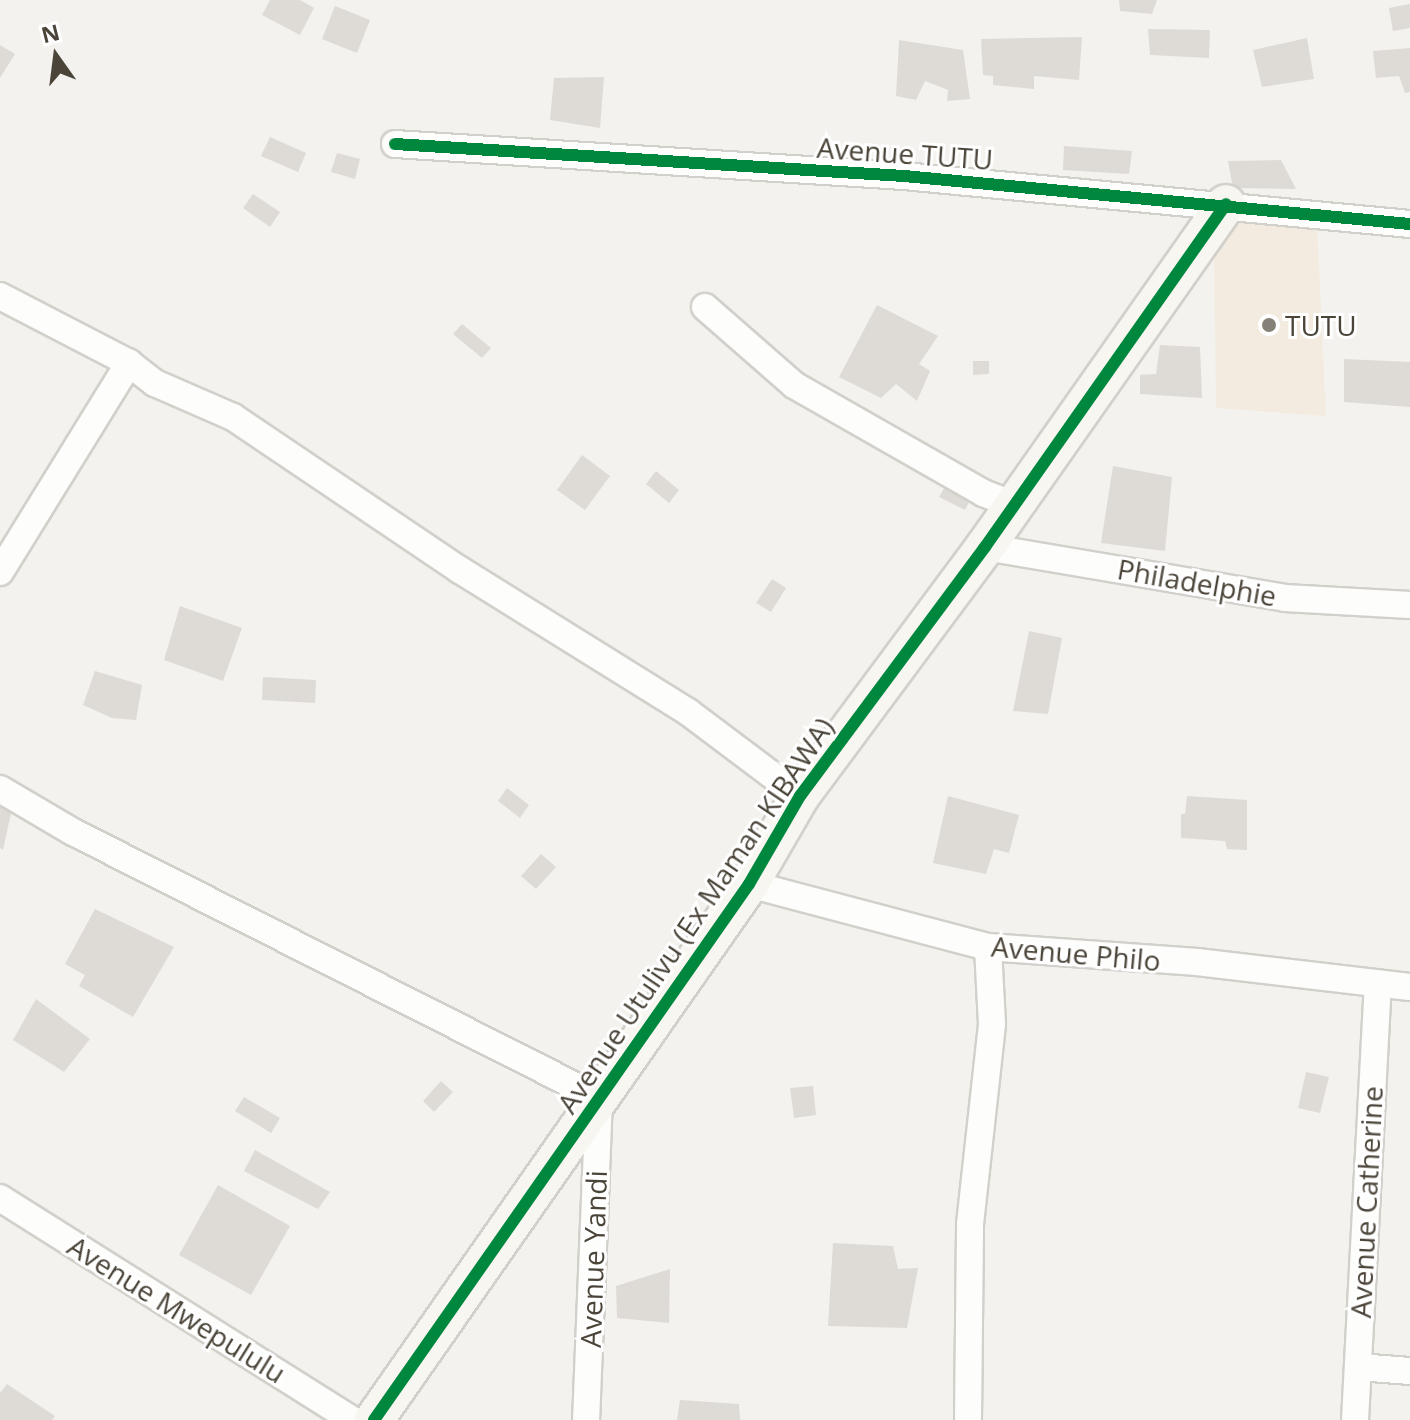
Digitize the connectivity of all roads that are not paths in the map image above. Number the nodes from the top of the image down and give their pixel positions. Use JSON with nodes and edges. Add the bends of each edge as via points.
{"nodes":[{"id":1,"x":395,"y":144,"type":"dead end"},
{"id":2,"x":1226,"y":204,"type":"junction"},
{"id":3,"x":1410,"y":224,"type":"edge"},
{"id":4,"x":0,"y":296,"type":"edge"},
{"id":5,"x":705,"y":307,"type":"dead end"},
{"id":6,"x":129,"y":363,"type":"junction"},
{"id":7,"x":1014,"y":505,"type":"junction"},
{"id":8,"x":985,"y":547,"type":"junction"},
{"id":9,"x":0,"y":572,"type":"edge"},
{"id":10,"x":1410,"y":605,"type":"edge"},
{"id":11,"x":0,"y":789,"type":"edge"},
{"id":12,"x":800,"y":796,"type":"junction"},
{"id":13,"x":749,"y":884,"type":"junction"},
{"id":14,"x":988,"y":947,"type":"junction"},
{"id":15,"x":1378,"y":984,"type":"junction"},
{"id":16,"x":1410,"y":987,"type":"edge"},
{"id":17,"x":599,"y":1098,"type":"junction"},
{"id":18,"x":0,"y":1198,"type":"edge"},
{"id":19,"x":1358,"y":1367,"type":"junction"},
{"id":20,"x":1410,"y":1371,"type":"edge"},
{"id":21,"x":353,"y":1420,"type":"edge"},
{"id":22,"x":374,"y":1420,"type":"edge"},
{"id":23,"x":586,"y":1420,"type":"edge"},
{"id":24,"x":968,"y":1420,"type":"edge"},
{"id":25,"x":1355,"y":1420,"type":"edge"}],
"edges":[{"from":1,"to":2,"type":"street","name":"Avenue TUTU","via":[[904,176]]},
{"from":2,"to":3,"type":"street","name":"Avenue TUTU"},
{"from":2,"to":7,"type":"street","name":"Avenue Utulivu (Ex Maman KIBAWA)"},
{"from":4,"to":6,"type":"street"},
{"from":5,"to":7,"type":"street","via":[[794,385],[983,493]]},
{"from":6,"to":9,"type":"street"},
{"from":6,"to":12,"type":"street","via":[[155,383],[233,417],[460,570],[688,712]]},
{"from":7,"to":8,"type":"street","name":"Avenue Utulivu (Ex Maman KIBAWA)"},
{"from":8,"to":10,"type":"street","name":"Philadelphie","via":[[1285,598]]},
{"from":8,"to":12,"type":"street","name":"Avenue Utulivu (Ex Maman KIBAWA)"},
{"from":11,"to":17,"type":"street","via":[[73,832]]},
{"from":12,"to":13,"type":"street","name":"Avenue Utulivu (Ex Maman KIBAWA)"},
{"from":13,"to":14,"type":"street","name":"Avenue Philo"},
{"from":13,"to":17,"type":"street","name":"Avenue Utulivu (Ex Maman KIBAWA)"},
{"from":14,"to":15,"type":"street","name":"Avenue Philo","via":[[1197,962]]},
{"from":14,"to":24,"type":"street","via":[[992,1024],[970,1224]]},
{"from":15,"to":16,"type":"street","name":"Avenue Philo"},
{"from":15,"to":19,"type":"street","name":"Avenue Catherine"},
{"from":17,"to":22,"type":"street","name":"Avenue Utulivu (Ex Maman KIBAWA)"},
{"from":17,"to":23,"type":"street","name":"Avenue Yandi"},
{"from":18,"to":21,"type":"street","name":"Avenue Mwepululu"},
{"from":19,"to":20,"type":"street"},
{"from":19,"to":25,"type":"street","name":"Avenue Catherine"}]}
